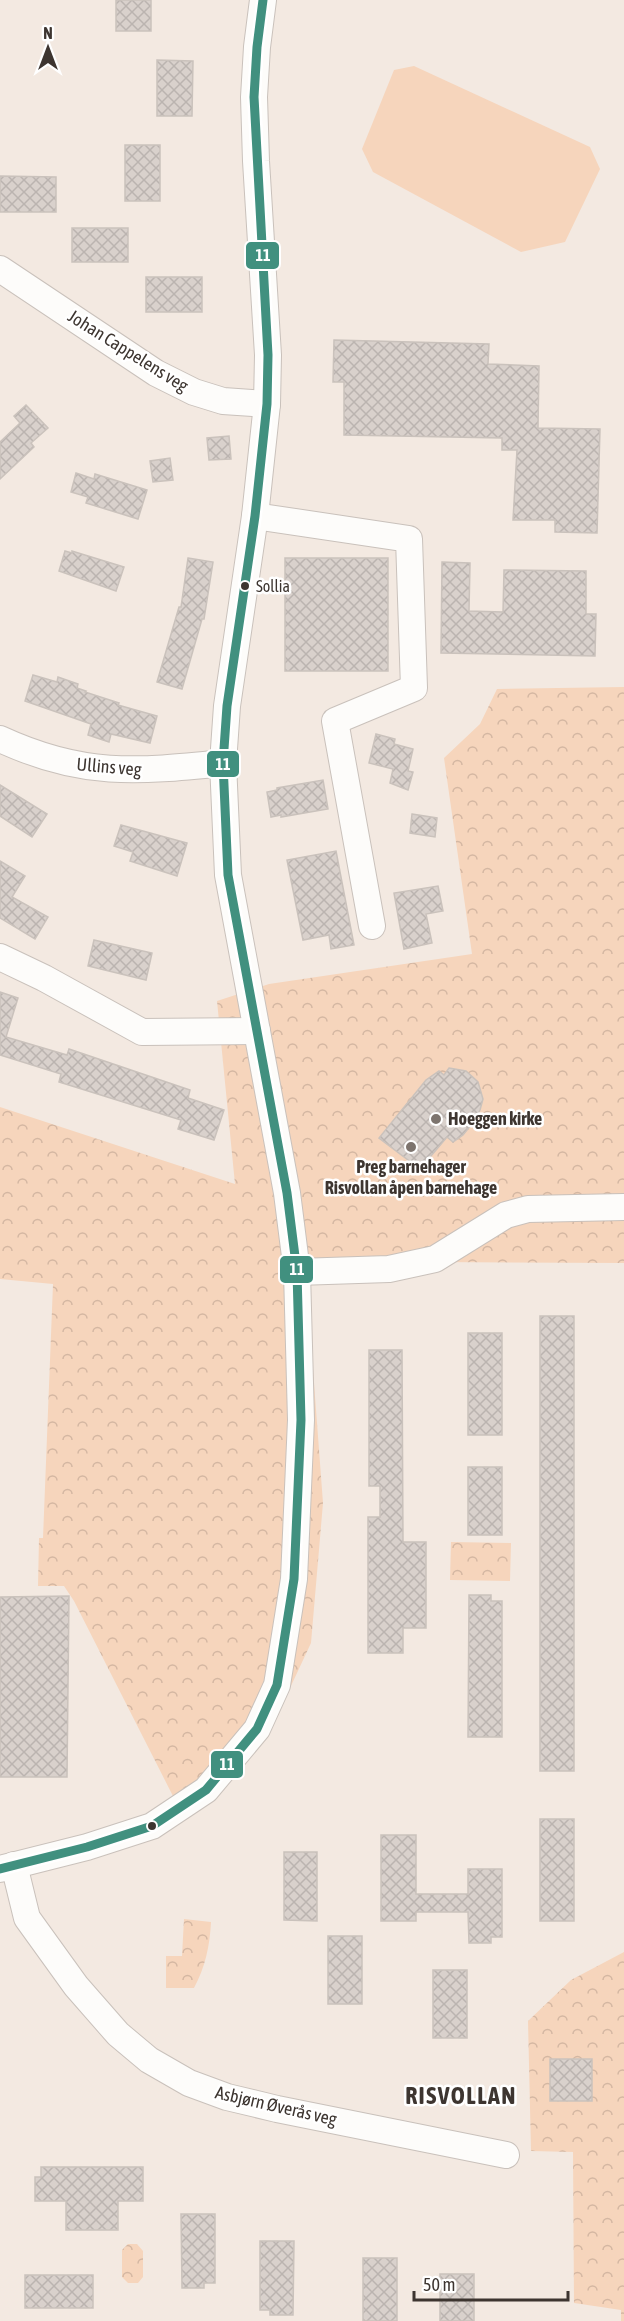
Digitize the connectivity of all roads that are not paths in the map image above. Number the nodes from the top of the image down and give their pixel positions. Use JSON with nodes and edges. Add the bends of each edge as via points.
{"nodes":[{"id":1,"x":262,"y":0,"type":"edge"},
{"id":2,"x":0,"y":269,"type":"edge"},
{"id":3,"x":267,"y":404,"type":"junction"},
{"id":4,"x":255,"y":516,"type":"junction"},
{"id":5,"x":0,"y":739,"type":"edge"},
{"id":6,"x":223,"y":764,"type":"junction"},
{"id":7,"x":372,"y":926,"type":"dead end"},
{"id":8,"x":0,"y":957,"type":"edge"},
{"id":9,"x":256,"y":1031,"type":"junction"},
{"id":10,"x":624,"y":1207,"type":"edge"},
{"id":11,"x":297,"y":1272,"type":"junction"},
{"id":12,"x":7,"y":1867,"type":"edge"},
{"id":13,"x":506,"y":2155,"type":"dead end"}],
"edges":[{"from":1,"to":3,"type":"street","via":[[254,98],[268,356]]},
{"from":2,"to":3,"type":"street","name":"Johan Cappelens veg","via":[[165,378],[223,401]]},
{"from":3,"to":4,"type":"street"},
{"from":4,"to":6,"type":"street","via":[[227,706]]},
{"from":4,"to":7,"type":"street","via":[[409,539],[414,688],[334,721]]},
{"from":5,"to":6,"type":"street","name":"Ullins veg","via":[[32,754],[76,766],[133,771]]},
{"from":6,"to":9,"type":"street","via":[[228,875]]},
{"from":8,"to":9,"type":"street","via":[[142,1032]]},
{"from":9,"to":11,"type":"street","via":[[287,1193]]},
{"from":10,"to":11,"type":"street","via":[[528,1209],[506,1215],[435,1259],[389,1269]]},
{"from":11,"to":12,"type":"street","via":[[302,1420],[294,1578],[277,1685],[257,1729],[206,1790],[152,1826]]},
{"from":12,"to":13,"type":"street","name":"Asbjørn Øverås veg","via":[[27,1918],[76,1986],[118,2034],[149,2060],[189,2083],[227,2097]]}]}
